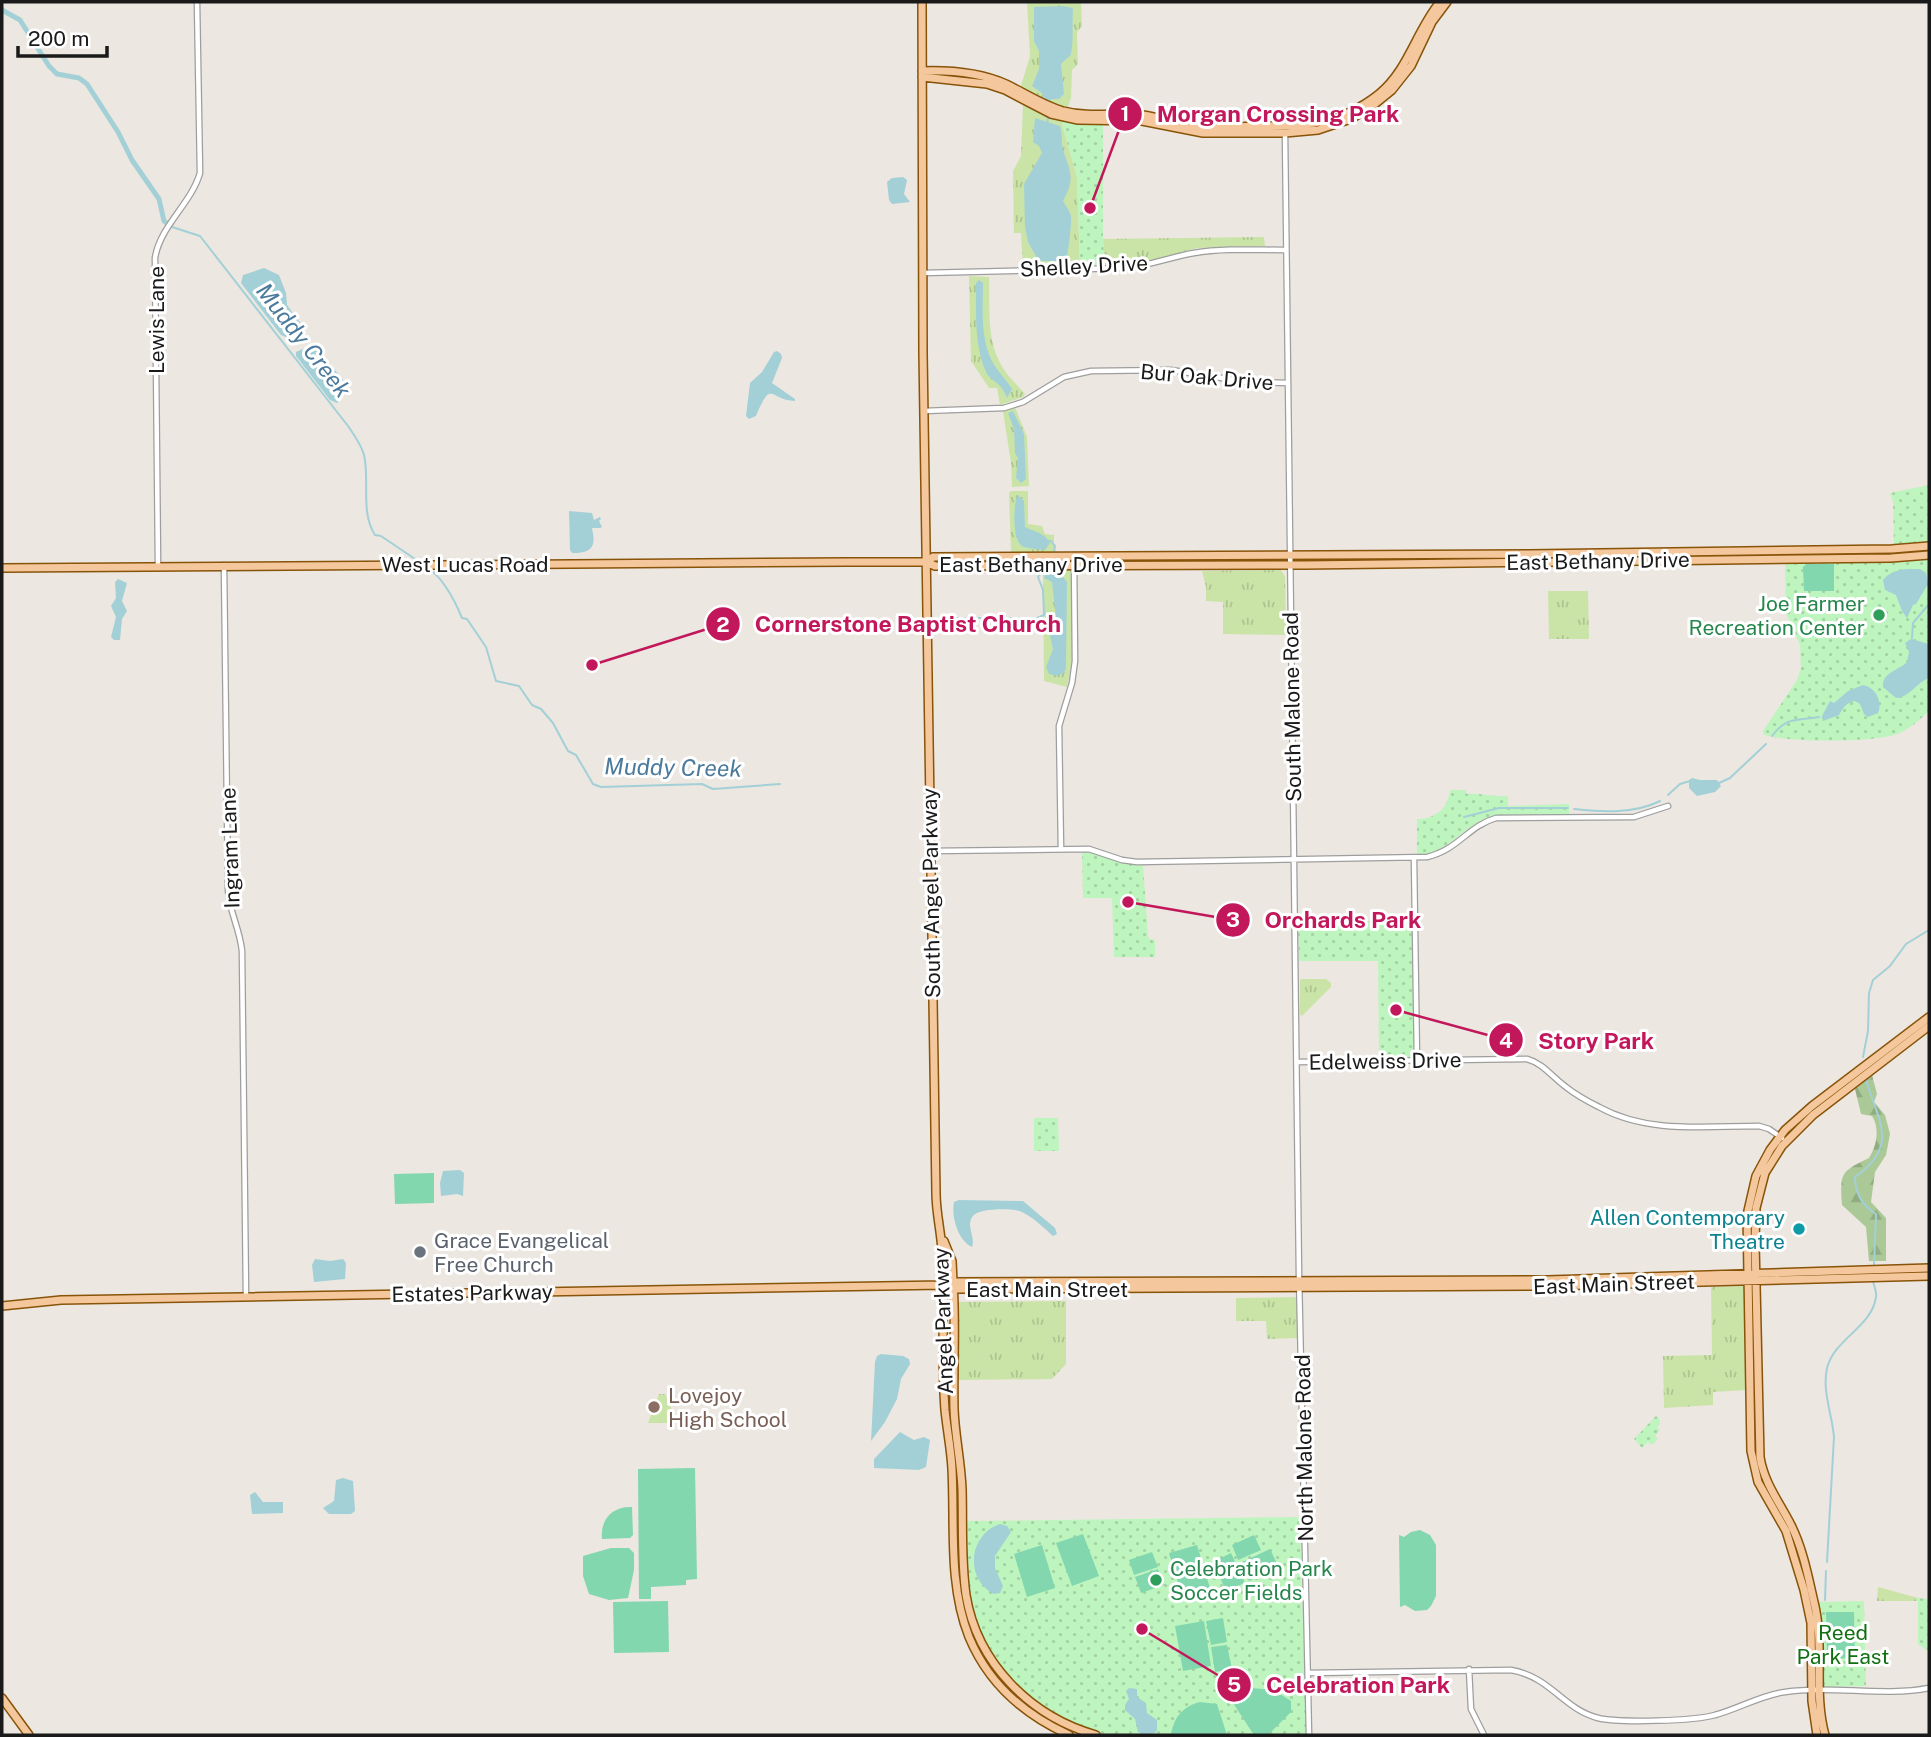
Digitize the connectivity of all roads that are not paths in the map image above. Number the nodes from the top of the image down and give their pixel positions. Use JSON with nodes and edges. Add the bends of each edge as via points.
{"nodes":[{"id":1,"x":197,"y":2,"type":"edge"},
{"id":2,"x":922,"y":2,"type":"edge"},
{"id":3,"x":1440,"y":2,"type":"edge"},
{"id":4,"x":1447,"y":2,"type":"edge"},
{"id":5,"x":922,"y":74,"type":"junction"},
{"id":6,"x":1285,"y":129,"type":"junction"},
{"id":7,"x":1286,"y":250,"type":"junction"},
{"id":8,"x":923,"y":273,"type":"junction"},
{"id":9,"x":1288,"y":383,"type":"junction"},
{"id":10,"x":924,"y":411,"type":"junction"},
{"id":11,"x":1929,"y":546,"type":"edge"},
{"id":12,"x":1849,"y":554,"type":"junction"},
{"id":13,"x":1929,"y":555,"type":"edge"},
{"id":14,"x":1290,"y":560,"type":"junction"},
{"id":15,"x":1074,"y":561,"type":"junction"},
{"id":16,"x":927,"y":562,"type":"junction"},
{"id":17,"x":158,"y":565,"type":"junction"},
{"id":18,"x":224,"y":565,"type":"junction"},
{"id":19,"x":2,"y":568,"type":"edge"},
{"id":20,"x":1668,"y":806,"type":"dead end"},
{"id":21,"x":1060,"y":849,"type":"junction"},
{"id":22,"x":930,"y":851,"type":"junction"},
{"id":23,"x":1414,"y":858,"type":"junction"},
{"id":24,"x":1294,"y":860,"type":"junction"},
{"id":25,"x":1929,"y":1017,"type":"edge"},
{"id":26,"x":1929,"y":1027,"type":"edge"},
{"id":27,"x":1918,"y":1030,"type":"junction"},
{"id":28,"x":1417,"y":1061,"type":"junction"},
{"id":29,"x":1297,"y":1062,"type":"junction"},
{"id":30,"x":1844,"y":1086,"type":"junction"},
{"id":31,"x":1779,"y":1135,"type":"junction"},
{"id":32,"x":1786,"y":1141,"type":"junction"},
{"id":33,"x":1752,"y":1208,"type":"junction"},
{"id":34,"x":938,"y":1224,"type":"junction"},
{"id":35,"x":1929,"y":1268,"type":"edge"},
{"id":36,"x":1817,"y":1275,"type":"junction"},
{"id":37,"x":1929,"y":1276,"type":"edge"},
{"id":38,"x":1632,"y":1277,"type":"junction"},
{"id":39,"x":1752,"y":1277,"type":"junction"},
{"id":40,"x":1674,"y":1279,"type":"junction"},
{"id":41,"x":1024,"y":1282,"type":"junction"},
{"id":42,"x":1411,"y":1283,"type":"junction"},
{"id":43,"x":1300,"y":1284,"type":"junction"},
{"id":44,"x":943,"y":1285,"type":"junction"},
{"id":45,"x":953,"y":1285,"type":"junction"},
{"id":46,"x":1095,"y":1285,"type":"junction"},
{"id":47,"x":1596,"y":1285,"type":"junction"},
{"id":48,"x":995,"y":1289,"type":"junction"},
{"id":49,"x":246,"y":1297,"type":"junction"},
{"id":50,"x":2,"y":1306,"type":"edge"},
{"id":51,"x":1469,"y":1669,"type":"junction"},
{"id":52,"x":1308,"y":1673,"type":"junction"},
{"id":53,"x":1929,"y":1688,"type":"edge"},
{"id":54,"x":1816,"y":1691,"type":"junction"},
{"id":55,"x":2,"y":1698,"type":"edge"},
{"id":56,"x":29,"y":1735,"type":"edge"},
{"id":57,"x":1069,"y":1735,"type":"edge"},
{"id":58,"x":1093,"y":1735,"type":"edge"},
{"id":59,"x":1309,"y":1735,"type":"edge"},
{"id":60,"x":1484,"y":1735,"type":"edge"},
{"id":61,"x":1817,"y":1735,"type":"edge"},
{"id":62,"x":1825,"y":1735,"type":"edge"}],
"edges":[{"from":1,"to":17,"type":"street","name":"Lewis Lane","via":[[200,173],[155,257]]},
{"from":2,"to":5,"type":"main road"},
{"from":3,"to":6,"type":"main road","via":[[1403,67],[1378,94],[1330,121]]},
{"from":4,"to":6,"type":"main road","via":[[1411,66],[1383,98],[1332,127]]},
{"from":5,"to":6,"type":"main road","via":[[964,72],[992,79],[1014,92],[1075,113],[1146,115],[1203,127]]},
{"from":5,"to":8,"type":"main road"},
{"from":6,"to":7,"type":"street","name":"South Malone Road"},
{"from":7,"to":8,"type":"street","name":"Shelley Drive","via":[[1210,251],[1144,267]]},
{"from":7,"to":9,"type":"street","name":"South Malone Road"},
{"from":8,"to":10,"type":"main road"},
{"from":9,"to":10,"type":"street","name":"Bur Oak Drive","via":[[1247,383],[1171,370],[1091,370],[1064,377],[1004,408]]},
{"from":9,"to":14,"type":"street","name":"South Malone Road"},
{"from":10,"to":16,"type":"main road"},
{"from":11,"to":12,"type":"main road","name":"East Bethany Drive"},
{"from":12,"to":13,"type":"main road","name":"East Bethany Drive"},
{"from":12,"to":14,"type":"main road","name":"East Bethany Drive"},
{"from":14,"to":15,"type":"main road","name":"East Bethany Drive"},
{"from":14,"to":24,"type":"street","name":"South Malone Road"},
{"from":15,"to":16,"type":"main road","name":"East Bethany Drive","via":[[935,566]]},
{"from":15,"to":21,"type":"street","via":[[1075,661],[1059,726]]},
{"from":16,"to":18,"type":"main road","name":"West Lucas Road"},
{"from":16,"to":22,"type":"main road","name":"South Angel Parkway"},
{"from":17,"to":18,"type":"main road","name":"West Lucas Road"},
{"from":17,"to":19,"type":"main road","name":"West Lucas Road"},
{"from":18,"to":49,"type":"street","name":"Ingram Lane","via":[[228,890],[242,951]]},
{"from":20,"to":23,"type":"street","via":[[1634,817],[1496,818],[1479,825],[1447,851]]},
{"from":21,"to":22,"type":"street"},
{"from":21,"to":24,"type":"street","via":[[1089,849],[1137,862]]},
{"from":22,"to":34,"type":"main road","name":"South Angel Parkway"},
{"from":23,"to":24,"type":"street"},
{"from":23,"to":28,"type":"street"},
{"from":24,"to":29,"type":"street","name":"South Malone Road"},
{"from":25,"to":27,"type":"main road"},
{"from":26,"to":27,"type":"main road"},
{"from":27,"to":30,"type":"main road"},
{"from":28,"to":29,"type":"street","name":"Edelweiss Drive"},
{"from":28,"to":31,"type":"street","name":"Edelweiss Drive","via":[[1527,1059],[1583,1099],[1629,1119],[1668,1126],[1759,1126]]},
{"from":29,"to":43,"type":"street","name":"South Malone Road"},
{"from":30,"to":31,"type":"main road"},
{"from":30,"to":32,"type":"main road"},
{"from":31,"to":32,"type":"street","name":"Edelweiss Drive"},
{"from":31,"to":33,"type":"main road","via":[[1760,1167]]},
{"from":32,"to":33,"type":"main road","via":[[1765,1173]]},
{"from":33,"to":39,"type":"main road"},
{"from":34,"to":44,"type":"main road","name":"Angel Parkway"},
{"from":34,"to":45,"type":"main road","name":"Angel Parkway","via":[[951,1261]]},
{"from":35,"to":36,"type":"main road","name":"East Main Street"},
{"from":36,"to":37,"type":"main road","name":"East Main Street"},
{"from":36,"to":39,"type":"main road","name":"East Main Street"},
{"from":36,"to":39,"type":"main road","name":"East Main Street","via":[[1787,1280]]},
{"from":38,"to":40,"type":"main road","name":"East Main Street"},
{"from":38,"to":42,"type":"main road","name":"East Main Street"},
{"from":38,"to":47,"type":"main road"},
{"from":39,"to":40,"type":"main road","name":"East Main Street"},
{"from":39,"to":54,"type":"main road","via":[[1760,1457],[1798,1541],[1809,1580],[1818,1622]]},
{"from":40,"to":47,"type":"main road","name":"East Main Street"},
{"from":41,"to":45,"type":"main road","name":"East Main Street"},
{"from":41,"to":46,"type":"main road","name":"East Main Street"},
{"from":41,"to":48,"type":"main road"},
{"from":42,"to":43,"type":"main road","name":"East Main Street"},
{"from":42,"to":47,"type":"main road","name":"East Main Street"},
{"from":43,"to":46,"type":"main road","name":"East Main Street"},
{"from":43,"to":52,"type":"street","name":"North Malone Road"},
{"from":44,"to":45,"type":"main road","name":"East Main Street"},
{"from":44,"to":49,"type":"main road","name":"Estates Parkway"},
{"from":44,"to":57,"type":"main road","name":"Angel Parkway","via":[[945,1410],[952,1462],[957,1592],[963,1620],[979,1657],[1003,1690],[1034,1716]]},
{"from":45,"to":48,"type":"main road","name":"East Main Street"},
{"from":45,"to":58,"type":"main road","name":"Angel Parkway","via":[[954,1411],[961,1464],[965,1587],[973,1622],[997,1668],[1023,1697],[1064,1724]]},
{"from":46,"to":48,"type":"main road","name":"East Main Street"},
{"from":49,"to":50,"type":"main road","name":"Estates Parkway"},
{"from":51,"to":52,"type":"street"},
{"from":51,"to":54,"type":"street","via":[[1524,1672],[1579,1710],[1605,1719],[1705,1717],[1782,1692]]},
{"from":51,"to":60,"type":"street","via":[[1471,1709]]},
{"from":52,"to":59,"type":"street","name":"North Malone Road"},
{"from":53,"to":54,"type":"street"},
{"from":54,"to":61,"type":"main road","via":[[1813,1714]]},
{"from":54,"to":62,"type":"main road"},
{"from":55,"to":56,"type":"main road"}]}
